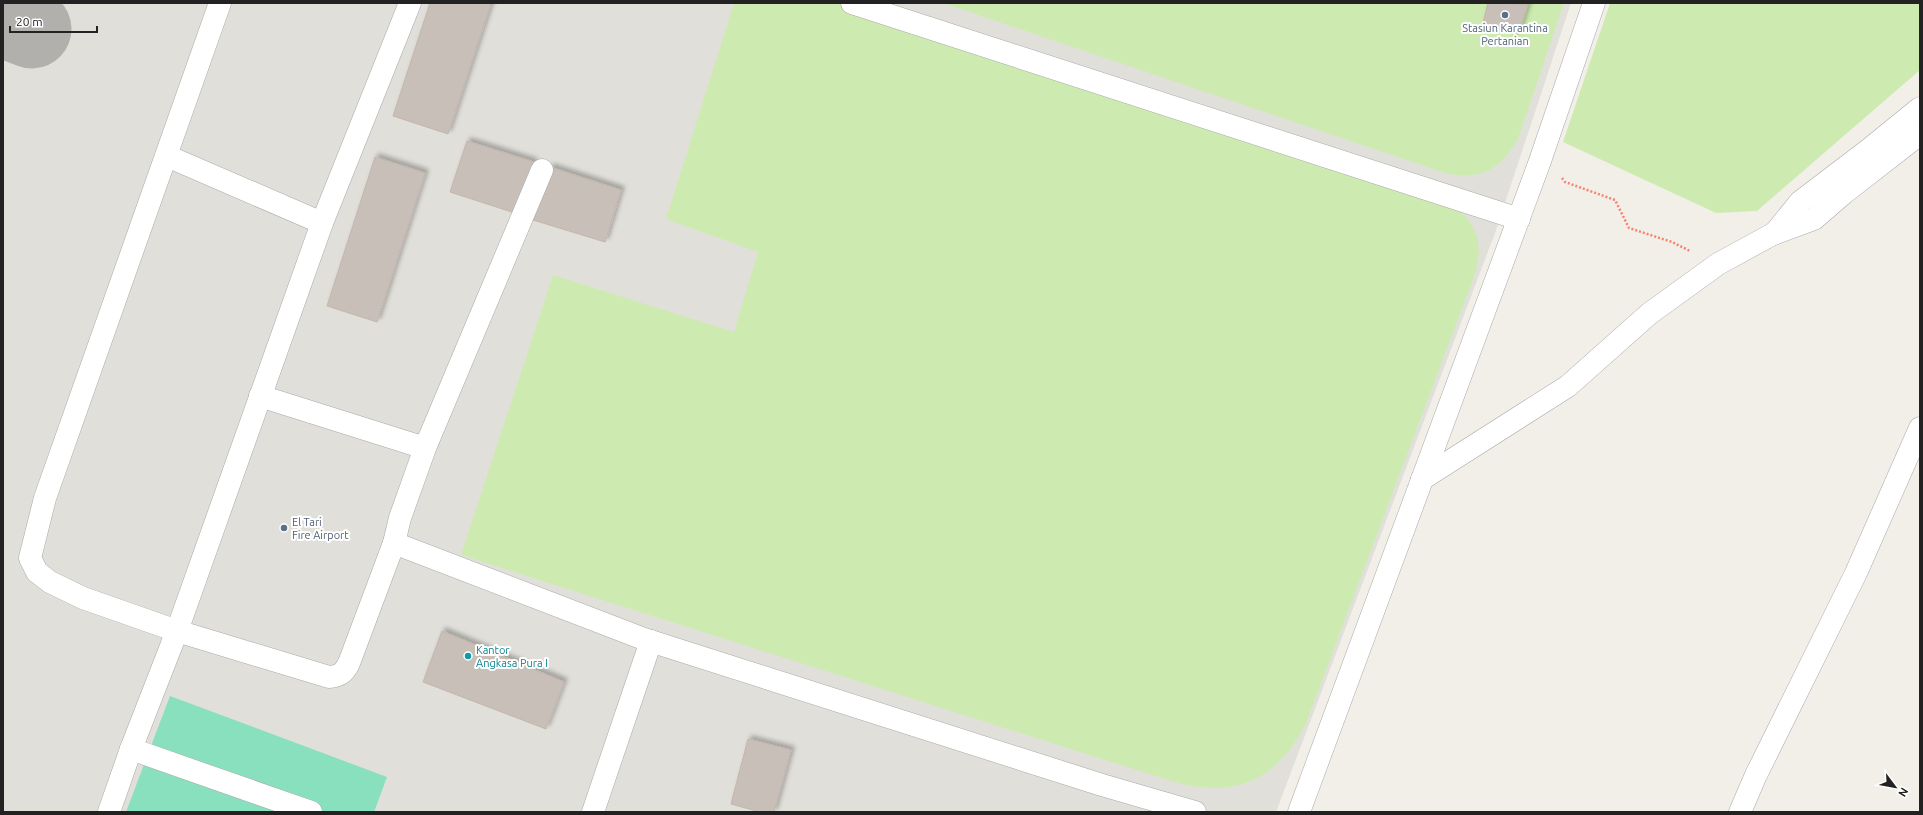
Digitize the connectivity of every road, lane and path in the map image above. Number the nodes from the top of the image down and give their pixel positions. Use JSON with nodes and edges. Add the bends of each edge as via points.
{"nodes":[{"id":1,"x":220,"y":3,"type":"edge"},
{"id":2,"x":410,"y":3,"type":"edge"},
{"id":3,"x":852,"y":3,"type":"edge"},
{"id":4,"x":1594,"y":3,"type":"edge"},
{"id":5,"x":1920,"y":108,"type":"edge"},
{"id":6,"x":1920,"y":134,"type":"edge"},
{"id":7,"x":1543,"y":154,"type":"junction"},
{"id":8,"x":167,"y":156,"type":"junction"},
{"id":9,"x":542,"y":170,"type":"dead end"},
{"id":10,"x":1519,"y":219,"type":"junction"},
{"id":11,"x":322,"y":223,"type":"junction"},
{"id":12,"x":1773,"y":234,"type":"junction"},
{"id":13,"x":1718,"y":264,"type":"junction"},
{"id":14,"x":260,"y":396,"type":"junction"},
{"id":15,"x":1920,"y":428,"type":"edge"},
{"id":16,"x":425,"y":448,"type":"junction"},
{"id":17,"x":1422,"y":479,"type":"junction"},
{"id":18,"x":394,"y":543,"type":"junction"},
{"id":19,"x":177,"y":631,"type":"junction"},
{"id":20,"x":651,"y":641,"type":"junction"},
{"id":21,"x":131,"y":749,"type":"junction"},
{"id":22,"x":109,"y":812,"type":"edge"},
{"id":23,"x":311,"y":812,"type":"edge"},
{"id":24,"x":594,"y":812,"type":"edge"},
{"id":25,"x":1195,"y":812,"type":"edge"},
{"id":26,"x":1299,"y":812,"type":"edge"},
{"id":27,"x":1740,"y":812,"type":"edge"}],
"edges":[{"from":1,"to":8,"type":"street"},
{"from":2,"to":11,"type":"street"},
{"from":3,"to":10,"type":"street"},
{"from":4,"to":7,"type":"street"},
{"from":5,"to":12,"type":"street","via":[[1800,202]]},
{"from":6,"to":12,"type":"street","via":[[1814,219]]},
{"from":7,"to":10,"type":"street"},
{"from":7,"to":13,"type":"path","via":[[1565,182],[1615,200],[1629,228],[1672,242]]},
{"from":8,"to":11,"type":"street"},
{"from":8,"to":19,"type":"street","via":[[45,498],[30,558],[37,572],[50,582],[83,598]]},
{"from":9,"to":16,"type":"street"},
{"from":10,"to":17,"type":"street"},
{"from":11,"to":14,"type":"street"},
{"from":12,"to":13,"type":"street"},
{"from":13,"to":17,"type":"street","via":[[1649,314],[1568,386]]},
{"from":14,"to":16,"type":"street"},
{"from":14,"to":19,"type":"street"},
{"from":15,"to":27,"type":"street","via":[[1856,573]]},
{"from":16,"to":18,"type":"street","via":[[400,518]]},
{"from":17,"to":26,"type":"street"},
{"from":18,"to":19,"type":"street","via":[[349,663],[345,672],[337,676],[329,677]]},
{"from":18,"to":20,"type":"street"},
{"from":19,"to":21,"type":"street"},
{"from":20,"to":24,"type":"street"},
{"from":20,"to":25,"type":"street","via":[[1020,760]]},
{"from":21,"to":22,"type":"street"},
{"from":21,"to":23,"type":"street"}]}
